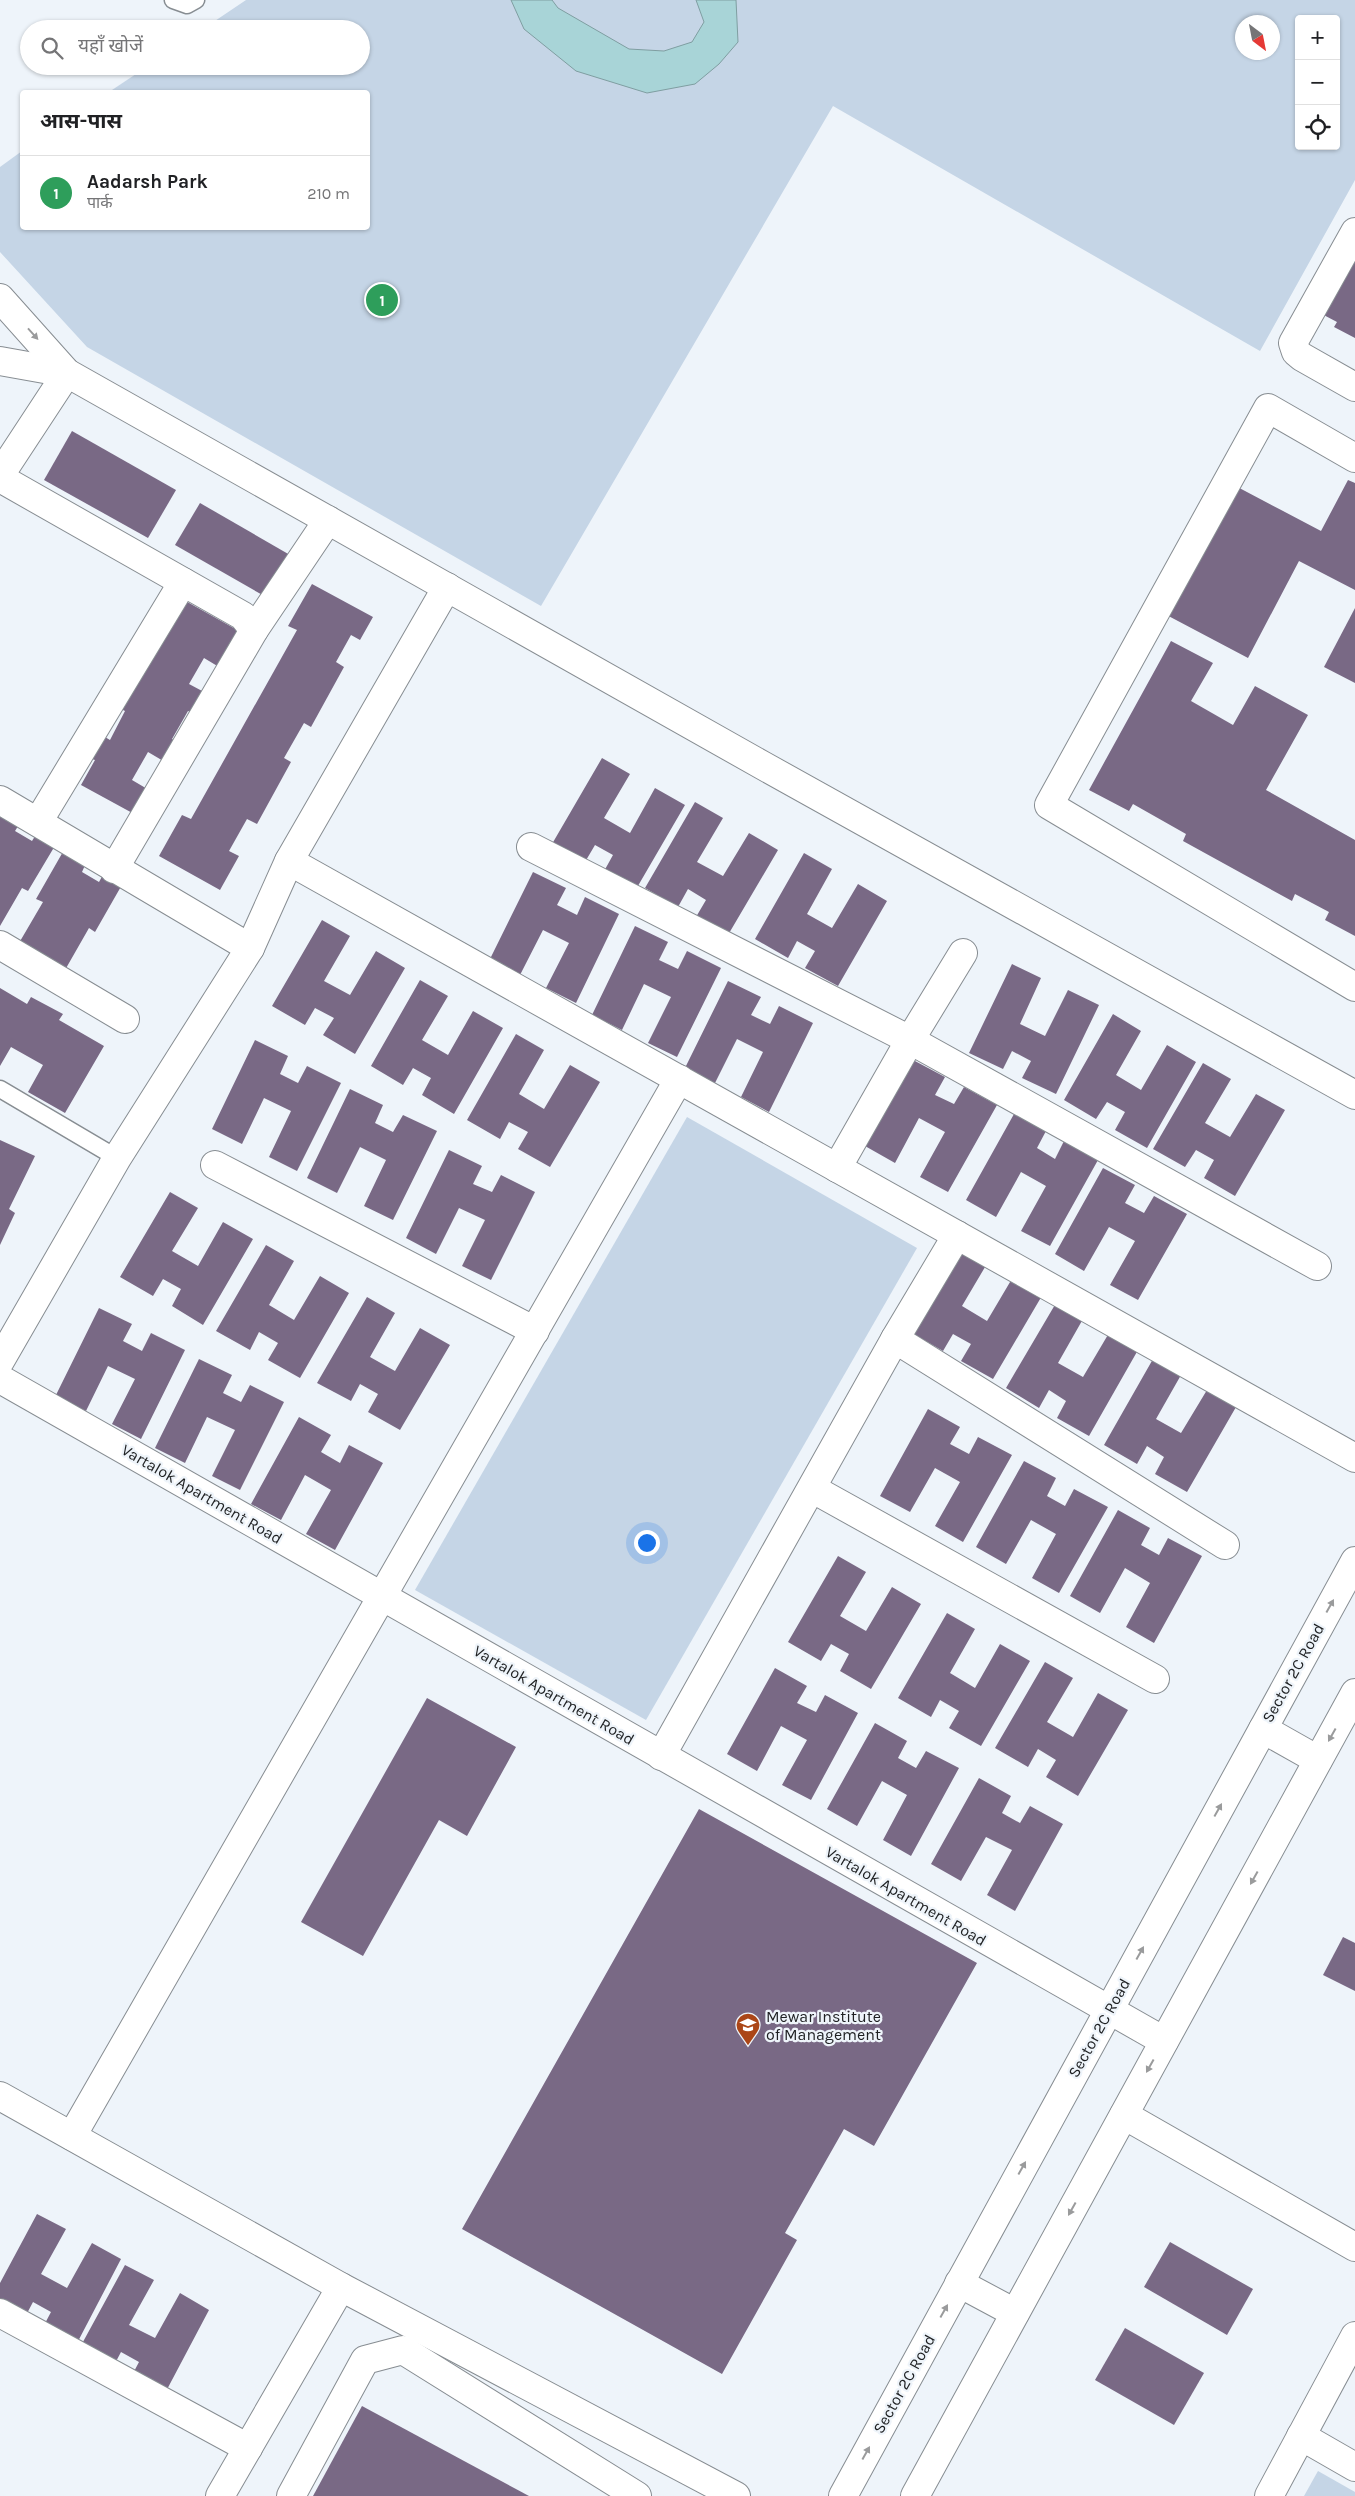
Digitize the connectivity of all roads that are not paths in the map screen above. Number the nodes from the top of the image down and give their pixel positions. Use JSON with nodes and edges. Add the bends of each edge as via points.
{"nodes":[{"id":1,"x":173,"y":0,"type":"edge"},
{"id":2,"x":196,"y":0,"type":"edge"},
{"id":3,"x":1355,"y":232,"type":"edge"},
{"id":4,"x":0,"y":298,"type":"edge"},
{"id":5,"x":0,"y":361,"type":"edge"},
{"id":6,"x":67,"y":372,"type":"junction"},
{"id":7,"x":1353,"y":380,"type":"edge"},
{"id":8,"x":1355,"y":458,"type":"edge"},
{"id":9,"x":0,"y":476,"type":"edge"},
{"id":10,"x":328,"y":520,"type":"junction"},
{"id":11,"x":182,"y":582,"type":"junction"},
{"id":12,"x":447,"y":587,"type":"junction"},
{"id":13,"x":254,"y":630,"type":"junction"},
{"id":14,"x":0,"y":800,"type":"edge"},
{"id":15,"x":38,"y":822,"type":"junction"},
{"id":16,"x":531,"y":847,"type":"dead end"},
{"id":17,"x":289,"y":861,"type":"junction"},
{"id":18,"x":114,"y":869,"type":"junction"},
{"id":19,"x":0,"y":945,"type":"edge"},
{"id":20,"x":250,"y":948,"type":"junction"},
{"id":21,"x":963,"y":953,"type":"dead end"},
{"id":22,"x":1355,"y":987,"type":"edge"},
{"id":23,"x":125,"y":1019,"type":"dead end"},
{"id":24,"x":910,"y":1040,"type":"junction"},
{"id":25,"x":678,"y":1079,"type":"junction"},
{"id":26,"x":0,"y":1089,"type":"edge"},
{"id":27,"x":1355,"y":1095,"type":"edge"},
{"id":28,"x":117,"y":1158,"type":"junction"},
{"id":29,"x":215,"y":1164,"type":"dead end"},
{"id":30,"x":837,"y":1168,"type":"junction"},
{"id":31,"x":957,"y":1235,"type":"junction"},
{"id":32,"x":1317,"y":1266,"type":"dead end"},
{"id":33,"x":535,"y":1331,"type":"junction"},
{"id":34,"x":895,"y":1339,"type":"junction"},
{"id":35,"x":0,"y":1361,"type":"edge"},
{"id":36,"x":0,"y":1379,"type":"edge"},
{"id":37,"x":1355,"y":1458,"type":"edge"},
{"id":38,"x":813,"y":1488,"type":"junction"},
{"id":39,"x":1225,"y":1545,"type":"dead end"},
{"id":40,"x":1355,"y":1561,"type":"edge"},
{"id":41,"x":382,"y":1596,"type":"junction"},
{"id":42,"x":1155,"y":1678,"type":"dead end"},
{"id":43,"x":1355,"y":1693,"type":"edge"},
{"id":44,"x":1263,"y":1729,"type":"junction"},
{"id":45,"x":661,"y":1756,"type":"junction"},
{"id":46,"x":1318,"y":1760,"type":"junction"},
{"id":47,"x":1108,"y":2011,"type":"junction"},
{"id":48,"x":1164,"y":2041,"type":"junction"},
{"id":49,"x":0,"y":2096,"type":"edge"},
{"id":50,"x":1124,"y":2114,"type":"junction"},
{"id":51,"x":72,"y":2136,"type":"junction"},
{"id":52,"x":1355,"y":2247,"type":"edge"},
{"id":53,"x":959,"y":2283,"type":"junction"},
{"id":54,"x":341,"y":2287,"type":"junction"},
{"id":55,"x":0,"y":2313,"type":"edge"},
{"id":56,"x":1015,"y":2313,"type":"junction"},
{"id":57,"x":1355,"y":2336,"type":"edge"},
{"id":58,"x":1301,"y":2436,"type":"junction"},
{"id":59,"x":248,"y":2448,"type":"junction"},
{"id":60,"x":1355,"y":2467,"type":"edge"},
{"id":61,"x":220,"y":2496,"type":"edge"},
{"id":62,"x":291,"y":2496,"type":"edge"},
{"id":63,"x":637,"y":2496,"type":"edge"},
{"id":64,"x":736,"y":2496,"type":"edge"},
{"id":65,"x":842,"y":2496,"type":"edge"},
{"id":66,"x":915,"y":2496,"type":"edge"},
{"id":67,"x":1269,"y":2496,"type":"edge"}],
"edges":[{"from":1,"to":2,"type":"lane","via":[[187,5]]},
{"from":3,"to":7,"type":"street","via":[[1293,343],[1302,357]]},
{"from":4,"to":6,"type":"street","one_way":true},
{"from":5,"to":6,"type":"street"},
{"from":6,"to":9,"type":"street"},
{"from":6,"to":10,"type":"street"},
{"from":8,"to":22,"type":"street","via":[[1268,408],[1049,805]]},
{"from":9,"to":11,"type":"street"},
{"from":10,"to":12,"type":"street"},
{"from":10,"to":13,"type":"street"},
{"from":11,"to":13,"type":"street","via":[[243,616]]},
{"from":11,"to":15,"type":"street"},
{"from":12,"to":17,"type":"street"},
{"from":12,"to":27,"type":"street"},
{"from":13,"to":18,"type":"street"},
{"from":14,"to":15,"type":"street"},
{"from":15,"to":18,"type":"street"},
{"from":16,"to":24,"type":"street"},
{"from":17,"to":20,"type":"street"},
{"from":17,"to":25,"type":"street"},
{"from":18,"to":20,"type":"street"},
{"from":19,"to":23,"type":"street"},
{"from":20,"to":28,"type":"street"},
{"from":21,"to":24,"type":"street"},
{"from":24,"to":30,"type":"street"},
{"from":24,"to":32,"type":"street"},
{"from":25,"to":30,"type":"street"},
{"from":25,"to":33,"type":"street"},
{"from":26,"to":28,"type":"lane"},
{"from":28,"to":35,"type":"street"},
{"from":29,"to":33,"type":"street"},
{"from":30,"to":31,"type":"street"},
{"from":31,"to":34,"type":"street"},
{"from":31,"to":37,"type":"street"},
{"from":33,"to":41,"type":"street"},
{"from":34,"to":38,"type":"street"},
{"from":34,"to":39,"type":"street"},
{"from":36,"to":41,"type":"street","name":"Vartalok Apartment Road"},
{"from":38,"to":42,"type":"street"},
{"from":38,"to":45,"type":"street"},
{"from":44,"to":40,"type":"street","name":"Sector 2C Road","one_way":true},
{"from":41,"to":45,"type":"street","name":"Vartalok Apartment Road"},
{"from":41,"to":51,"type":"street"},
{"from":43,"to":46,"type":"street","one_way":true},
{"from":44,"to":46,"type":"street"},
{"from":47,"to":44,"type":"street","name":"Sector 2C Road","one_way":true},
{"from":45,"to":47,"type":"street","name":"Vartalok Apartment Road"},
{"from":46,"to":48,"type":"street","one_way":true},
{"from":47,"to":48,"type":"street","name":"Vartalok Apartment Road"},
{"from":53,"to":47,"type":"street","name":"Sector 2C Road","one_way":true},
{"from":48,"to":50,"type":"street","one_way":true},
{"from":49,"to":51,"type":"street"},
{"from":50,"to":52,"type":"street"},
{"from":50,"to":56,"type":"street","one_way":true},
{"from":51,"to":54,"type":"street"},
{"from":53,"to":56,"type":"street"},
{"from":65,"to":53,"type":"street","name":"Sector 2C Road","one_way":true},
{"from":54,"to":59,"type":"street"},
{"from":54,"to":64,"type":"street"},
{"from":55,"to":59,"type":"street"},
{"from":56,"to":66,"type":"street"},
{"from":57,"to":58,"type":"street"},
{"from":58,"to":60,"type":"street"},
{"from":58,"to":67,"type":"street"},
{"from":59,"to":61,"type":"street"},
{"from":62,"to":63,"type":"street","via":[[365,2360],[403,2350]]}]}
